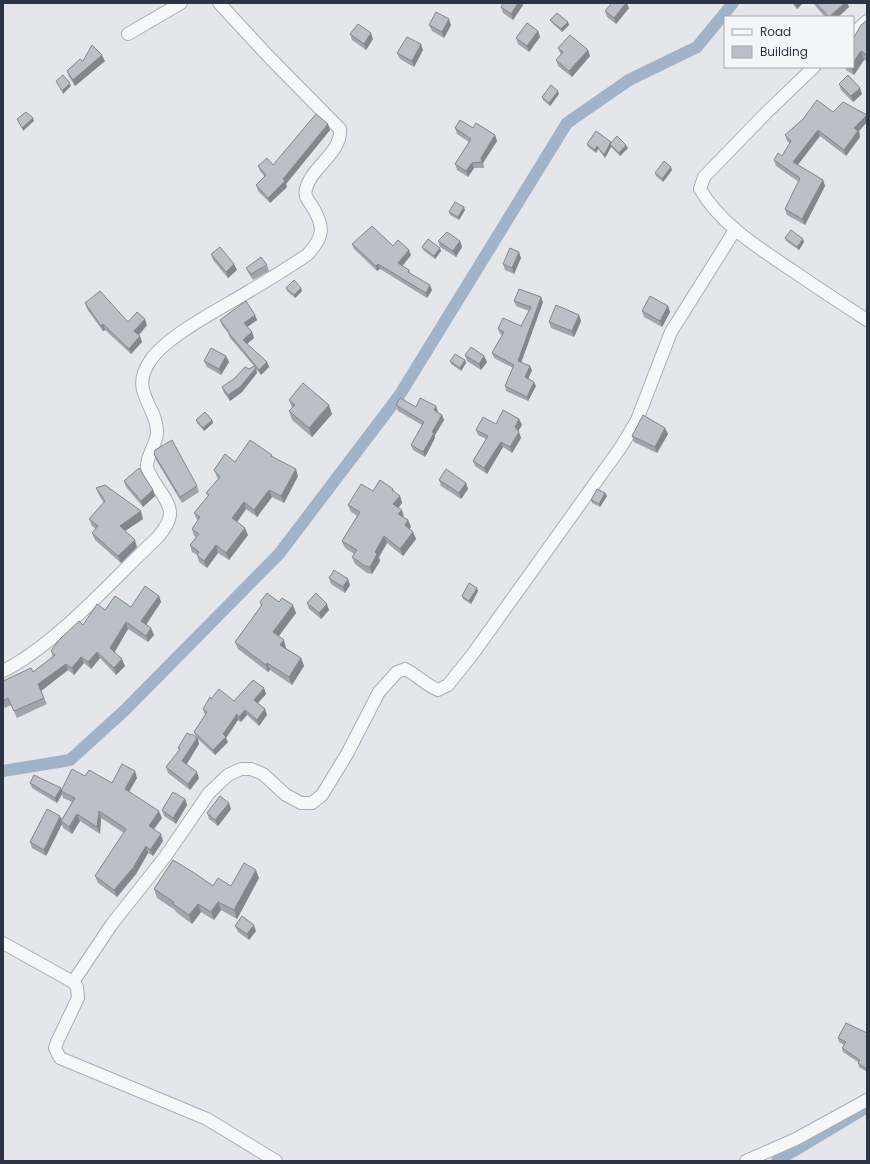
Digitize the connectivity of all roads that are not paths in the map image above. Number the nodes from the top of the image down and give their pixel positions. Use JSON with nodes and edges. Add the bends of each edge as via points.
{"nodes":[{"id":1,"x":181,"y":3,"type":"edge"},
{"id":2,"x":219,"y":3,"type":"edge"},
{"id":3,"x":867,"y":21,"type":"edge"},
{"id":4,"x":854,"y":33,"type":"edge"},
{"id":5,"x":128,"y":34,"type":"dead end"},
{"id":6,"x":813,"y":68,"type":"edge"},
{"id":7,"x":735,"y":230,"type":"junction"},
{"id":8,"x":867,"y":320,"type":"edge"},
{"id":9,"x":3,"y":672,"type":"edge"},
{"id":10,"x":3,"y":944,"type":"edge"},
{"id":11,"x":72,"y":982,"type":"junction"},
{"id":12,"x":867,"y":1100,"type":"edge"},
{"id":13,"x":276,"y":1161,"type":"edge"},
{"id":14,"x":746,"y":1161,"type":"edge"}],
"edges":[{"from":1,"to":5,"type":"street"},
{"from":2,"to":9,"type":"street","via":[[340,129],[341,136],[337,144],[306,190],[306,199],[321,226],[321,235],[318,243],[307,255],[195,324],[164,346],[150,361],[142,379],[143,395],[154,418],[157,432],[147,467],[171,509],[171,518],[157,538],[79,613],[19,663]]},
{"from":3,"to":4,"type":"street"},
{"from":6,"to":7,"type":"street","via":[[704,177],[700,189],[708,203]]},
{"from":7,"to":8,"type":"street"},
{"from":7,"to":11,"type":"street","via":[[670,332],[636,420],[621,447],[448,685],[438,690],[405,669],[397,672],[379,692],[347,754],[322,794],[312,803],[301,803],[286,795],[263,774],[251,769],[241,769],[228,775],[209,793],[165,858],[112,924]]},
{"from":10,"to":11,"type":"street"},
{"from":11,"to":13,"type":"street","via":[[77,987],[78,998],[56,1042],[55,1048],[60,1058],[207,1119]]},
{"from":12,"to":14,"type":"street","via":[[796,1139]]}]}
